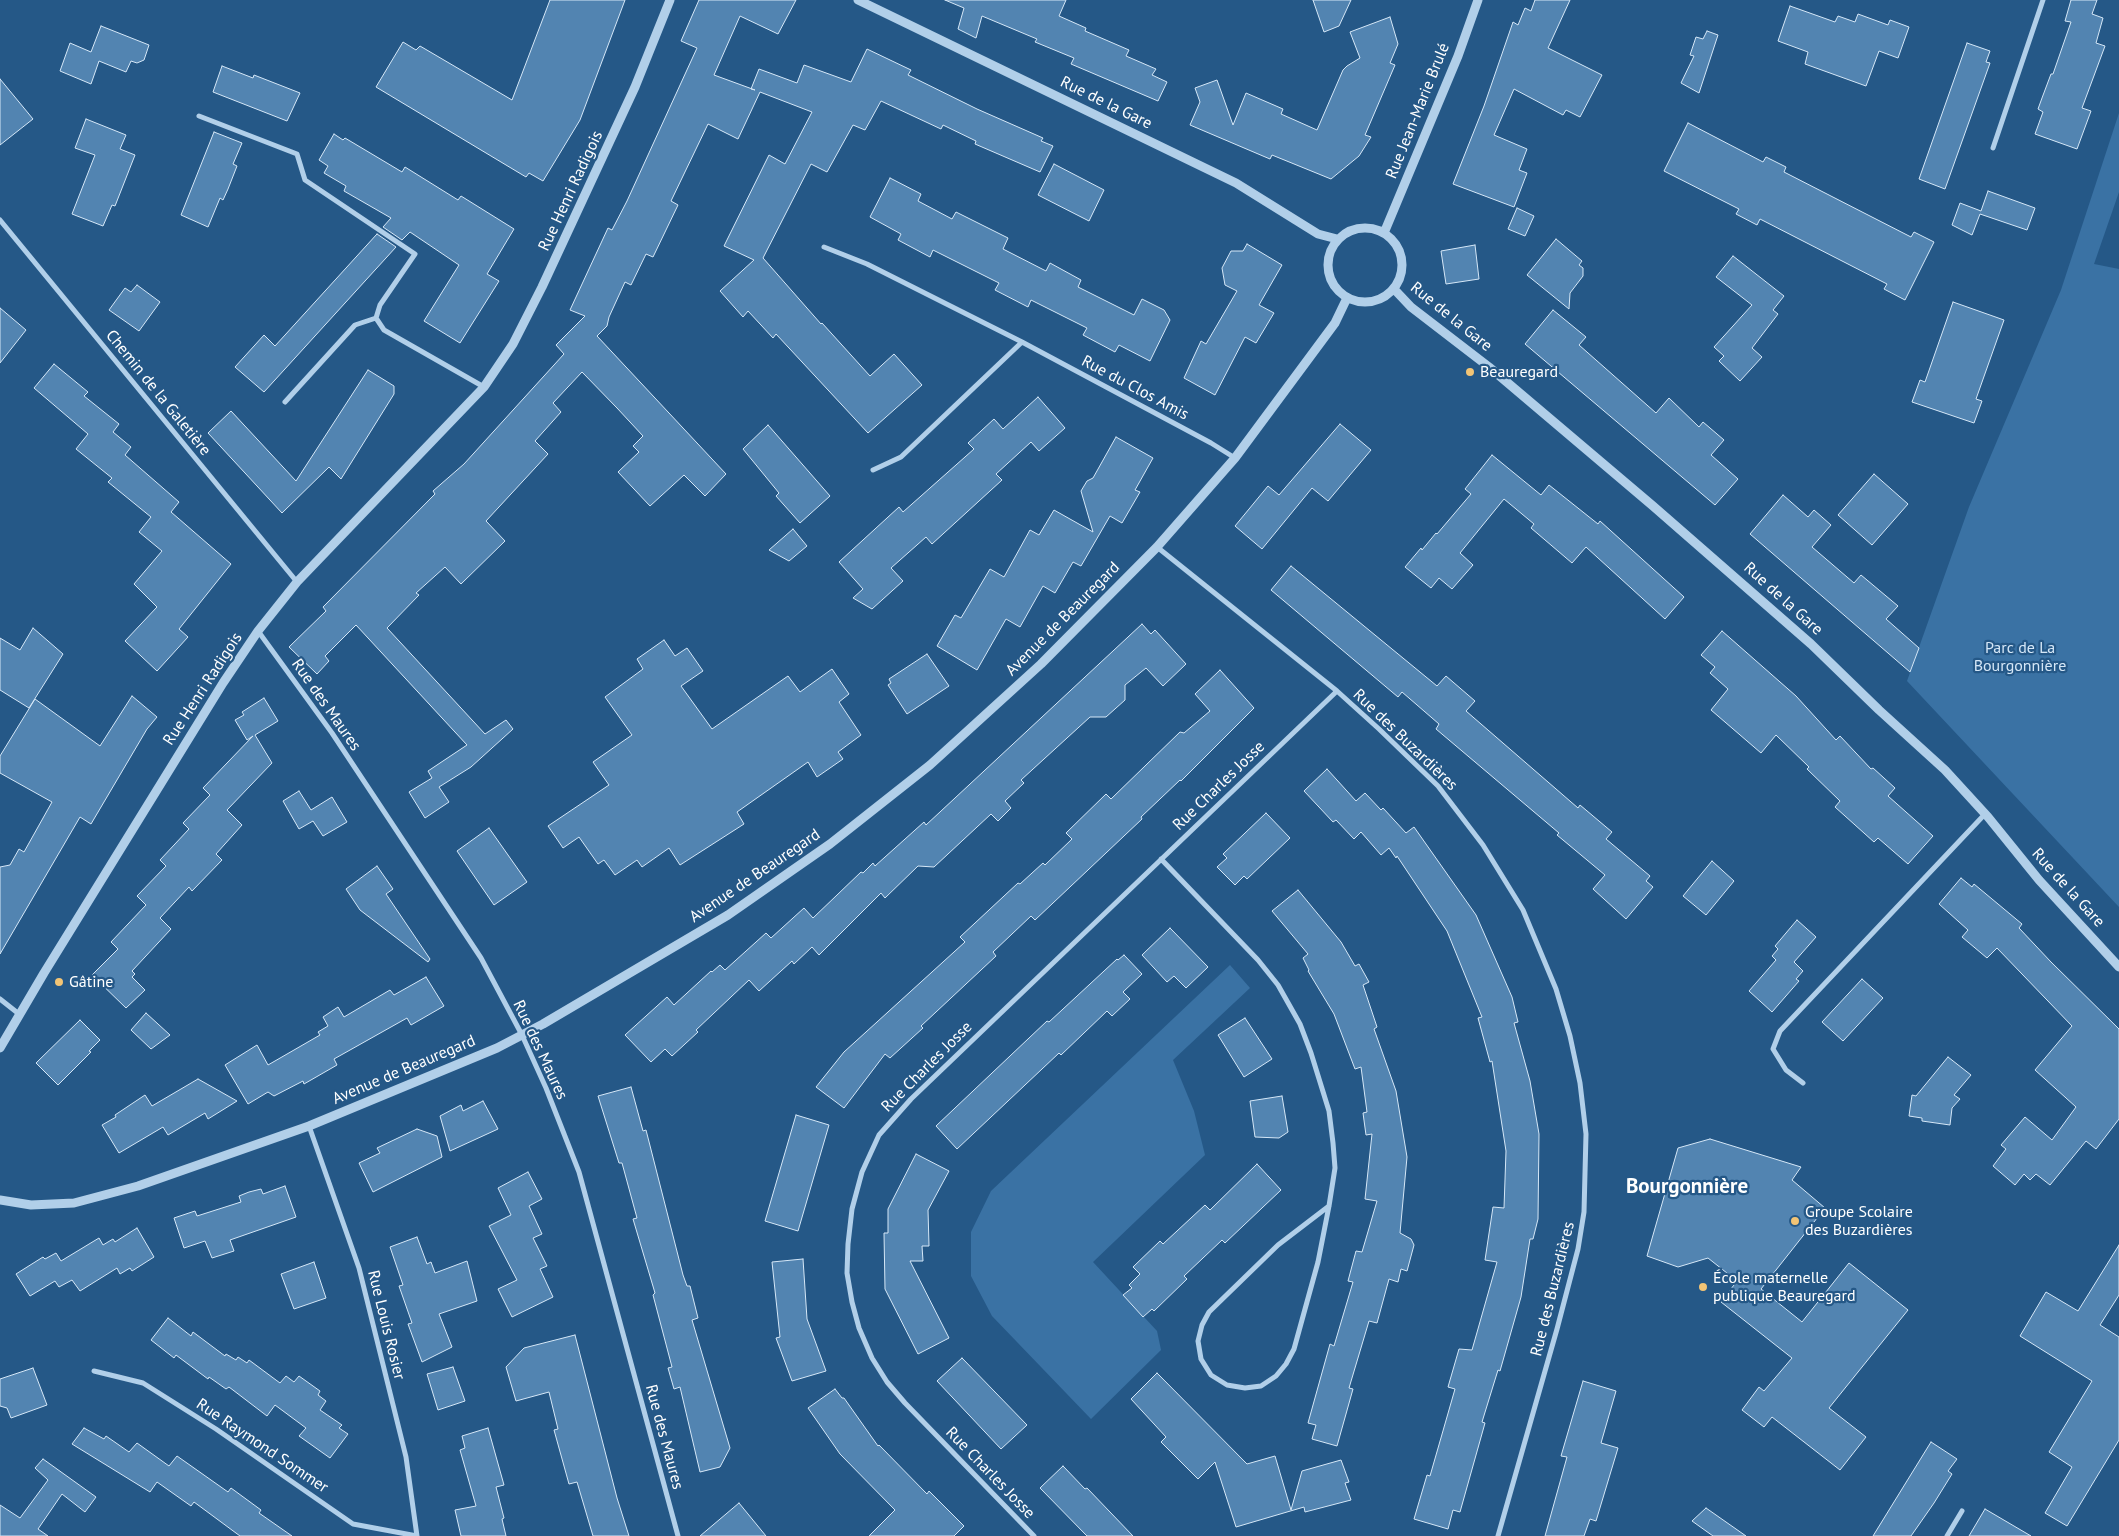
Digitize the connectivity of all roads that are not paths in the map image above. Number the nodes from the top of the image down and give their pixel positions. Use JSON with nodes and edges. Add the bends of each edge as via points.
{"nodes":[{"id":1,"x":670,"y":0,"type":"edge"},
{"id":2,"x":858,"y":0,"type":"edge"},
{"id":3,"x":1478,"y":0,"type":"edge"},
{"id":4,"x":2044,"y":0,"type":"edge"},
{"id":5,"x":199,"y":116,"type":"dead end"},
{"id":6,"x":1993,"y":148,"type":"dead end"},
{"id":7,"x":0,"y":220,"type":"edge"},
{"id":8,"x":1384,"y":233,"type":"junction"},
{"id":9,"x":1337,"y":239,"type":"junction"},
{"id":10,"x":824,"y":247,"type":"dead end"},
{"id":11,"x":1394,"y":289,"type":"junction"},
{"id":12,"x":1348,"y":298,"type":"junction"},
{"id":13,"x":376,"y":318,"type":"junction"},
{"id":14,"x":1022,"y":342,"type":"junction"},
{"id":15,"x":484,"y":387,"type":"junction"},
{"id":16,"x":286,"y":402,"type":"dead end"},
{"id":17,"x":1235,"y":458,"type":"junction"},
{"id":18,"x":873,"y":470,"type":"dead end"},
{"id":19,"x":1157,"y":547,"type":"junction"},
{"id":20,"x":297,"y":582,"type":"junction"},
{"id":21,"x":258,"y":632,"type":"junction"},
{"id":22,"x":1337,"y":691,"type":"junction"},
{"id":23,"x":1985,"y":814,"type":"junction"},
{"id":24,"x":1161,"y":859,"type":"junction"},
{"id":25,"x":2119,"y":967,"type":"edge"},
{"id":26,"x":0,"y":1000,"type":"edge"},
{"id":27,"x":19,"y":1014,"type":"junction"},
{"id":28,"x":522,"y":1035,"type":"junction"},
{"id":29,"x":0,"y":1048,"type":"edge"},
{"id":30,"x":1803,"y":1083,"type":"dead end"},
{"id":31,"x":309,"y":1126,"type":"junction"},
{"id":32,"x":0,"y":1200,"type":"edge"},
{"id":33,"x":1329,"y":1206,"type":"junction"},
{"id":34,"x":94,"y":1371,"type":"dead end"},
{"id":35,"x":1962,"y":1511,"type":"dead end"},
{"id":36,"x":417,"y":1536,"type":"edge"},
{"id":37,"x":678,"y":1536,"type":"edge"},
{"id":38,"x":1034,"y":1536,"type":"edge"},
{"id":39,"x":1498,"y":1536,"type":"edge"},
{"id":40,"x":1947,"y":1536,"type":"edge"}],
"edges":[{"from":1,"to":15,"type":"street","name":"Rue Henri Radigois","via":[[635,87],[542,288],[514,344]]},
{"from":2,"to":9,"type":"street","name":"Rue de la Gare","via":[[1236,183],[1318,234]]},
{"from":3,"to":8,"type":"street","name":"Rue Jean-Marie Brulé"},
{"from":4,"to":6,"type":"street"},
{"from":5,"to":13,"type":"street","via":[[297,154],[305,180],[415,254],[380,305]]},
{"from":7,"to":20,"type":"street","name":"Chemin de la Galetière"},
{"from":8,"to":9,"type":"street","via":[[1360,228]]},
{"from":8,"to":11,"type":"street","via":[[1400,252],[1400,278]]},
{"from":9,"to":12,"type":"street","via":[[1331,249],[1328,271],[1331,282]]},
{"from":10,"to":14,"type":"street","name":"Rue du Clos Amis","via":[[867,264]]},
{"from":11,"to":12,"type":"street","via":[[1372,302]]},
{"from":11,"to":23,"type":"street","name":"Rue de la Gare","via":[[1752,592],[1945,770]]},
{"from":12,"to":17,"type":"street","name":"Avenue de Beauregard","via":[[1335,323]]},
{"from":13,"to":15,"type":"street","via":[[384,330]]},
{"from":13,"to":16,"type":"street","via":[[355,324]]},
{"from":14,"to":17,"type":"street","name":"Rue du Clos Amis"},
{"from":14,"to":18,"type":"street","via":[[901,457]]},
{"from":15,"to":20,"type":"street","name":"Rue Henri Radigois"},
{"from":17,"to":19,"type":"street","name":"Avenue de Beauregard"},
{"from":19,"to":22,"type":"street","name":"Rue des Buzardières"},
{"from":19,"to":28,"type":"street","name":"Avenue de Beauregard","via":[[1042,664],[930,765],[830,844],[728,915]]},
{"from":20,"to":21,"type":"street","name":"Rue Henri Radigois"},
{"from":21,"to":27,"type":"street","name":"Rue Henri Radigois","via":[[223,683]]},
{"from":21,"to":28,"type":"street","name":"Rue des Maures","via":[[332,733],[481,958]]},
{"from":22,"to":24,"type":"street","name":"Rue Charles Josse"},
{"from":22,"to":39,"type":"street","name":"Rue des Buzardières","via":[[1438,786],[1483,845],[1523,910],[1541,949],[1564,1012],[1580,1083],[1586,1134],[1584,1212],[1578,1249]]},
{"from":23,"to":25,"type":"street","name":"Rue de la Gare","via":[[2039,880]]},
{"from":23,"to":30,"type":"street","via":[[1780,1031],[1772,1049],[1786,1070]]},
{"from":24,"to":33,"type":"street","via":[[1258,960],[1278,985],[1300,1024],[1329,1111],[1335,1168]]},
{"from":24,"to":38,"type":"street","name":"Rue Charles Josse","via":[[910,1099],[879,1135],[862,1172],[852,1209],[847,1273],[859,1328],[872,1358],[905,1403]]},
{"from":26,"to":27,"type":"street"},
{"from":27,"to":29,"type":"street","name":"Rue Henri Radigois"},
{"from":28,"to":31,"type":"street","name":"Avenue de Beauregard"},
{"from":28,"to":37,"type":"street","name":"Rue des Maures","via":[[578,1172]]},
{"from":31,"to":32,"type":"street","name":"Avenue de Beauregard","via":[[138,1186],[74,1203],[31,1205]]},
{"from":31,"to":36,"type":"street","name":"Rue Louis Rosier","via":[[359,1268],[406,1457]]},
{"from":33,"to":33,"type":"street","via":[[1278,1245],[1209,1312],[1198,1341],[1200,1358],[1211,1375],[1227,1385],[1261,1386],[1286,1364],[1294,1349],[1318,1262]]},
{"from":34,"to":36,"type":"street","name":"Rue Raymond Sommer","via":[[143,1383],[216,1429],[353,1524]]},
{"from":35,"to":40,"type":"street"}]}
